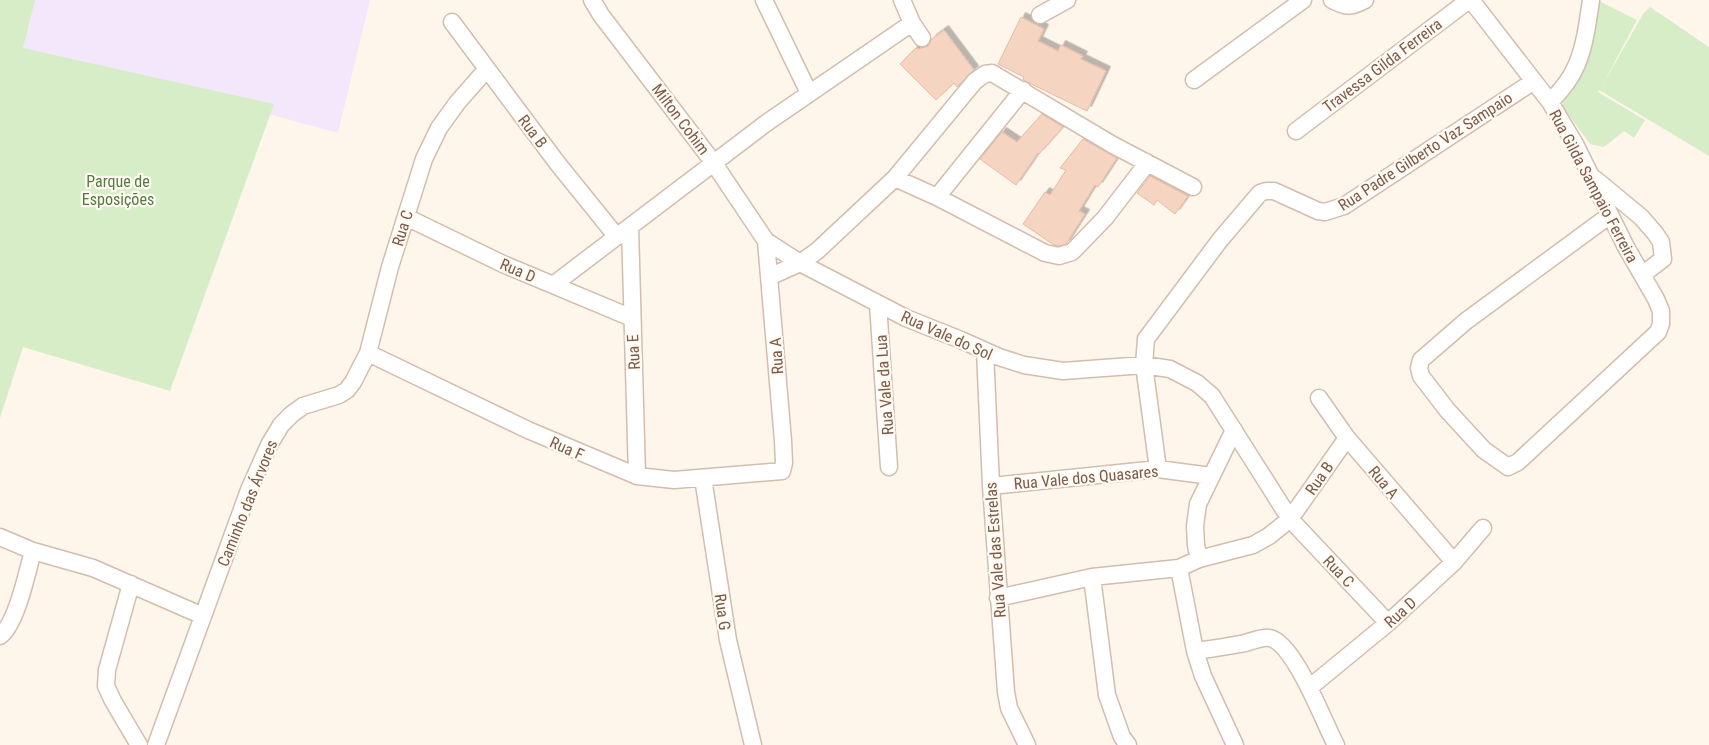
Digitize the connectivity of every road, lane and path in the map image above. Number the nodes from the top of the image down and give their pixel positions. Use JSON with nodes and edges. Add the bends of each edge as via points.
{"nodes":[{"id":1,"x":592,"y":0,"type":"edge"},
{"id":2,"x":764,"y":0,"type":"edge"},
{"id":3,"x":902,"y":0,"type":"edge"},
{"id":4,"x":1067,"y":0,"type":"edge"},
{"id":5,"x":1303,"y":0,"type":"edge"},
{"id":6,"x":1332,"y":0,"type":"edge"},
{"id":7,"x":1365,"y":0,"type":"edge"},
{"id":8,"x":1470,"y":0,"type":"edge"},
{"id":9,"x":1591,"y":0,"type":"edge"},
{"id":10,"x":1040,"y":15,"type":"dead end"},
{"id":11,"x":452,"y":22,"type":"dead end"},
{"id":12,"x":912,"y":23,"type":"junction"},
{"id":13,"x":922,"y":38,"type":"dead end"},
{"id":14,"x":486,"y":70,"type":"junction"},
{"id":15,"x":1194,"y":80,"type":"dead end"},
{"id":16,"x":1534,"y":81,"type":"junction"},
{"id":17,"x":1024,"y":90,"type":"junction"},
{"id":18,"x":809,"y":93,"type":"junction"},
{"id":19,"x":1550,"y":102,"type":"junction"},
{"id":20,"x":1296,"y":131,"type":"dead end"},
{"id":21,"x":714,"y":162,"type":"junction"},
{"id":22,"x":1146,"y":162,"type":"junction"},
{"id":23,"x":1592,"y":176,"type":"junction"},
{"id":24,"x":895,"y":178,"type":"junction"},
{"id":25,"x":1193,"y":187,"type":"dead end"},
{"id":26,"x":937,"y":197,"type":"junction"},
{"id":27,"x":1610,"y":215,"type":"junction"},
{"id":28,"x":406,"y":217,"type":"junction"},
{"id":29,"x":630,"y":227,"type":"junction"},
{"id":30,"x":617,"y":237,"type":"junction"},
{"id":31,"x":766,"y":241,"type":"junction"},
{"id":32,"x":800,"y":263,"type":"junction"},
{"id":33,"x":1642,"y":275,"type":"junction"},
{"id":34,"x":769,"y":277,"type":"junction"},
{"id":35,"x":553,"y":285,"type":"junction"},
{"id":36,"x":878,"y":304,"type":"junction"},
{"id":37,"x":632,"y":318,"type":"junction"},
{"id":38,"x":985,"y":351,"type":"junction"},
{"id":39,"x":368,"y":354,"type":"junction"},
{"id":40,"x":1144,"y":365,"type":"junction"},
{"id":41,"x":339,"y":395,"type":"joint"},
{"id":42,"x":1319,"y":398,"type":"dead end"},
{"id":43,"x":1234,"y":430,"type":"junction"},
{"id":44,"x":1347,"y":438,"type":"junction"},
{"id":45,"x":889,"y":468,"type":"dead end"},
{"id":46,"x":1158,"y":469,"type":"junction"},
{"id":47,"x":782,"y":471,"type":"joint"},
{"id":48,"x":637,"y":476,"type":"junction"},
{"id":49,"x":1211,"y":476,"type":"junction"},
{"id":50,"x":703,"y":478,"type":"junction"},
{"id":51,"x":991,"y":486,"type":"junction"},
{"id":52,"x":1290,"y":519,"type":"junction"},
{"id":53,"x":1484,"y":528,"type":"dead end"},
{"id":54,"x":0,"y":537,"type":"edge"},
{"id":55,"x":33,"y":551,"type":"junction"},
{"id":56,"x":1199,"y":559,"type":"junction"},
{"id":57,"x":1454,"y":562,"type":"junction"},
{"id":58,"x":1179,"y":568,"type":"junction"},
{"id":59,"x":1092,"y":577,"type":"junction"},
{"id":60,"x":132,"y":584,"type":"junction"},
{"id":61,"x":998,"y":598,"type":"junction"},
{"id":62,"x":203,"y":616,"type":"junction"},
{"id":63,"x":1388,"y":622,"type":"junction"},
{"id":64,"x":0,"y":636,"type":"edge"},
{"id":65,"x":1195,"y":651,"type":"junction"},
{"id":66,"x":1309,"y":688,"type":"junction"},
{"id":67,"x":139,"y":745,"type":"edge"},
{"id":68,"x":156,"y":745,"type":"edge"},
{"id":69,"x":753,"y":745,"type":"edge"},
{"id":70,"x":1027,"y":745,"type":"edge"},
{"id":71,"x":1128,"y":745,"type":"edge"},
{"id":72,"x":1235,"y":745,"type":"edge"},
{"id":73,"x":1336,"y":745,"type":"edge"}],
"edges":[{"from":1,"to":21,"type":"street","name":"Milton Cohim"},
{"from":2,"to":18,"type":"street"},
{"from":3,"to":12,"type":"street"},
{"from":4,"to":10,"type":"street"},
{"from":5,"to":15,"type":"street"},
{"from":6,"to":7,"type":"street","via":[[1348,7]]},
{"from":8,"to":16,"type":"street","name":"Rua Gilda Sampaio Ferreira"},
{"from":8,"to":20,"type":"street","name":"Travessa Gilda Ferreira"},
{"from":9,"to":19,"type":"street","via":[[1577,64],[1562,90]]},
{"from":11,"to":14,"type":"street","name":"Rua B"},
{"from":12,"to":13,"type":"street"},
{"from":12,"to":18,"type":"street"},
{"from":14,"to":28,"type":"street","name":"Rua C","via":[[439,128],[424,159]]},
{"from":14,"to":30,"type":"street","name":"Rua B"},
{"from":16,"to":19,"type":"street","name":"Rua Gilda Sampaio Ferreira"},
{"from":16,"to":40,"type":"street","name":"Rua Padre Gilberto Vaz Sampaio","via":[[1344,206],[1318,211],[1274,190],[1260,193],[1220,240],[1146,339]]},
{"from":17,"to":22,"type":"street"},
{"from":17,"to":24,"type":"street","via":[[992,73],[975,81]]},
{"from":17,"to":26,"type":"street"},
{"from":18,"to":21,"type":"street"},
{"from":19,"to":23,"type":"street","name":"Rua Gilda Sampaio Ferreira"},
{"from":21,"to":29,"type":"street"},
{"from":21,"to":31,"type":"street","name":"Milton Cohim"},
{"from":22,"to":25,"type":"street"},
{"from":22,"to":26,"type":"street","via":[[1105,218],[1067,254],[1055,256],[1045,253]]},
{"from":23,"to":27,"type":"street","name":"Rua Gilda Sampaio Ferreira"},
{"from":23,"to":33,"type":"street","via":[[1641,217],[1661,242],[1663,259]]},
{"from":24,"to":26,"type":"street"},
{"from":24,"to":32,"type":"street"},
{"from":27,"to":33,"type":"street","name":"Rua Gilda Sampaio Ferreira"},
{"from":27,"to":33,"type":"street","name":"Rua Gilda Sampaio Ferreira","via":[[1466,321],[1421,360],[1421,376],[1472,438],[1503,465],[1510,467],[1658,332],[1661,311]]},
{"from":28,"to":35,"type":"street","name":"Rua D"},
{"from":28,"to":39,"type":"street","name":"Rua C"},
{"from":29,"to":30,"type":"street"},
{"from":29,"to":37,"type":"street","name":"Rua E"},
{"from":30,"to":35,"type":"street"},
{"from":31,"to":32,"type":"street","name":"Rua Vale do Sol"},
{"from":31,"to":34,"type":"street","name":"Rua A"},
{"from":32,"to":34,"type":"street"},
{"from":32,"to":36,"type":"street","name":"Rua Vale do Sol"},
{"from":34,"to":47,"type":"street","name":"Rua A"},
{"from":35,"to":37,"type":"street","name":"Rua D"},
{"from":36,"to":38,"type":"street","name":"Rua Vale do Sol"},
{"from":36,"to":45,"type":"street","name":"Rua Vale da Lua"},
{"from":37,"to":48,"type":"street","name":"Rua E"},
{"from":38,"to":40,"type":"street","name":"Rua Vale do Sol","via":[[1024,365],[1063,371]]},
{"from":38,"to":51,"type":"street","name":"Rua Vale das Estrelas"},
{"from":39,"to":41,"type":"street","name":"Rua C","via":[[350,387]]},
{"from":39,"to":48,"type":"street","name":"Rua F","via":[[528,430]]},
{"from":40,"to":43,"type":"street","name":"Rua Vale do Sol","via":[[1170,369],[1197,383],[1212,396]]},
{"from":40,"to":46,"type":"street","name":"Rua Padre Gilberto Vaz Sampaio"},
{"from":41,"to":62,"type":"street","name":"Caminho das Árvores","via":[[303,406],[280,424],[249,490]]},
{"from":42,"to":44,"type":"street","name":"Rua A"},
{"from":43,"to":49,"type":"street"},
{"from":43,"to":52,"type":"street","name":"Rua C"},
{"from":44,"to":52,"type":"street","name":"Rua B"},
{"from":44,"to":57,"type":"street","name":"Rua A"},
{"from":46,"to":49,"type":"street","name":"Rua Vale dos Quasares"},
{"from":46,"to":51,"type":"street","name":"Rua Vale dos Quasares"},
{"from":47,"to":50,"type":"street","name":"Rua F"},
{"from":48,"to":50,"type":"street","name":"Rua F","via":[[674,480]]},
{"from":49,"to":56,"type":"street","via":[[1198,504],[1195,526]]},
{"from":50,"to":69,"type":"street","name":"Rua G","via":[[728,640]]},
{"from":51,"to":61,"type":"street","name":"Rua Vale das Estrelas"},
{"from":52,"to":56,"type":"street","name":"Rua B","via":[[1253,545]]},
{"from":52,"to":63,"type":"street","name":"Rua C"},
{"from":53,"to":57,"type":"street","name":"Rua D"},
{"from":54,"to":55,"type":"street"},
{"from":55,"to":60,"type":"street","via":[[93,568]]},
{"from":55,"to":64,"type":"street","via":[[18,603],[7,631]]},
{"from":56,"to":58,"type":"street","name":"Rua B"},
{"from":57,"to":63,"type":"street","name":"Rua D"},
{"from":58,"to":59,"type":"street","name":"Rua B"},
{"from":58,"to":65,"type":"street"},
{"from":59,"to":61,"type":"street","name":"Rua B"},
{"from":59,"to":71,"type":"street","via":[[1107,695]]},
{"from":60,"to":62,"type":"street"},
{"from":60,"to":67,"type":"street","via":[[106,670],[106,686]]},
{"from":61,"to":70,"type":"street","name":"Rua Vale das Estrelas","via":[[1006,692]]},
{"from":62,"to":68,"type":"street","name":"Caminho das Árvores"},
{"from":63,"to":66,"type":"street","name":"Rua D"},
{"from":65,"to":66,"type":"street","via":[[1270,638],[1296,664]]},
{"from":65,"to":72,"type":"street"},
{"from":66,"to":73,"type":"street"}]}
